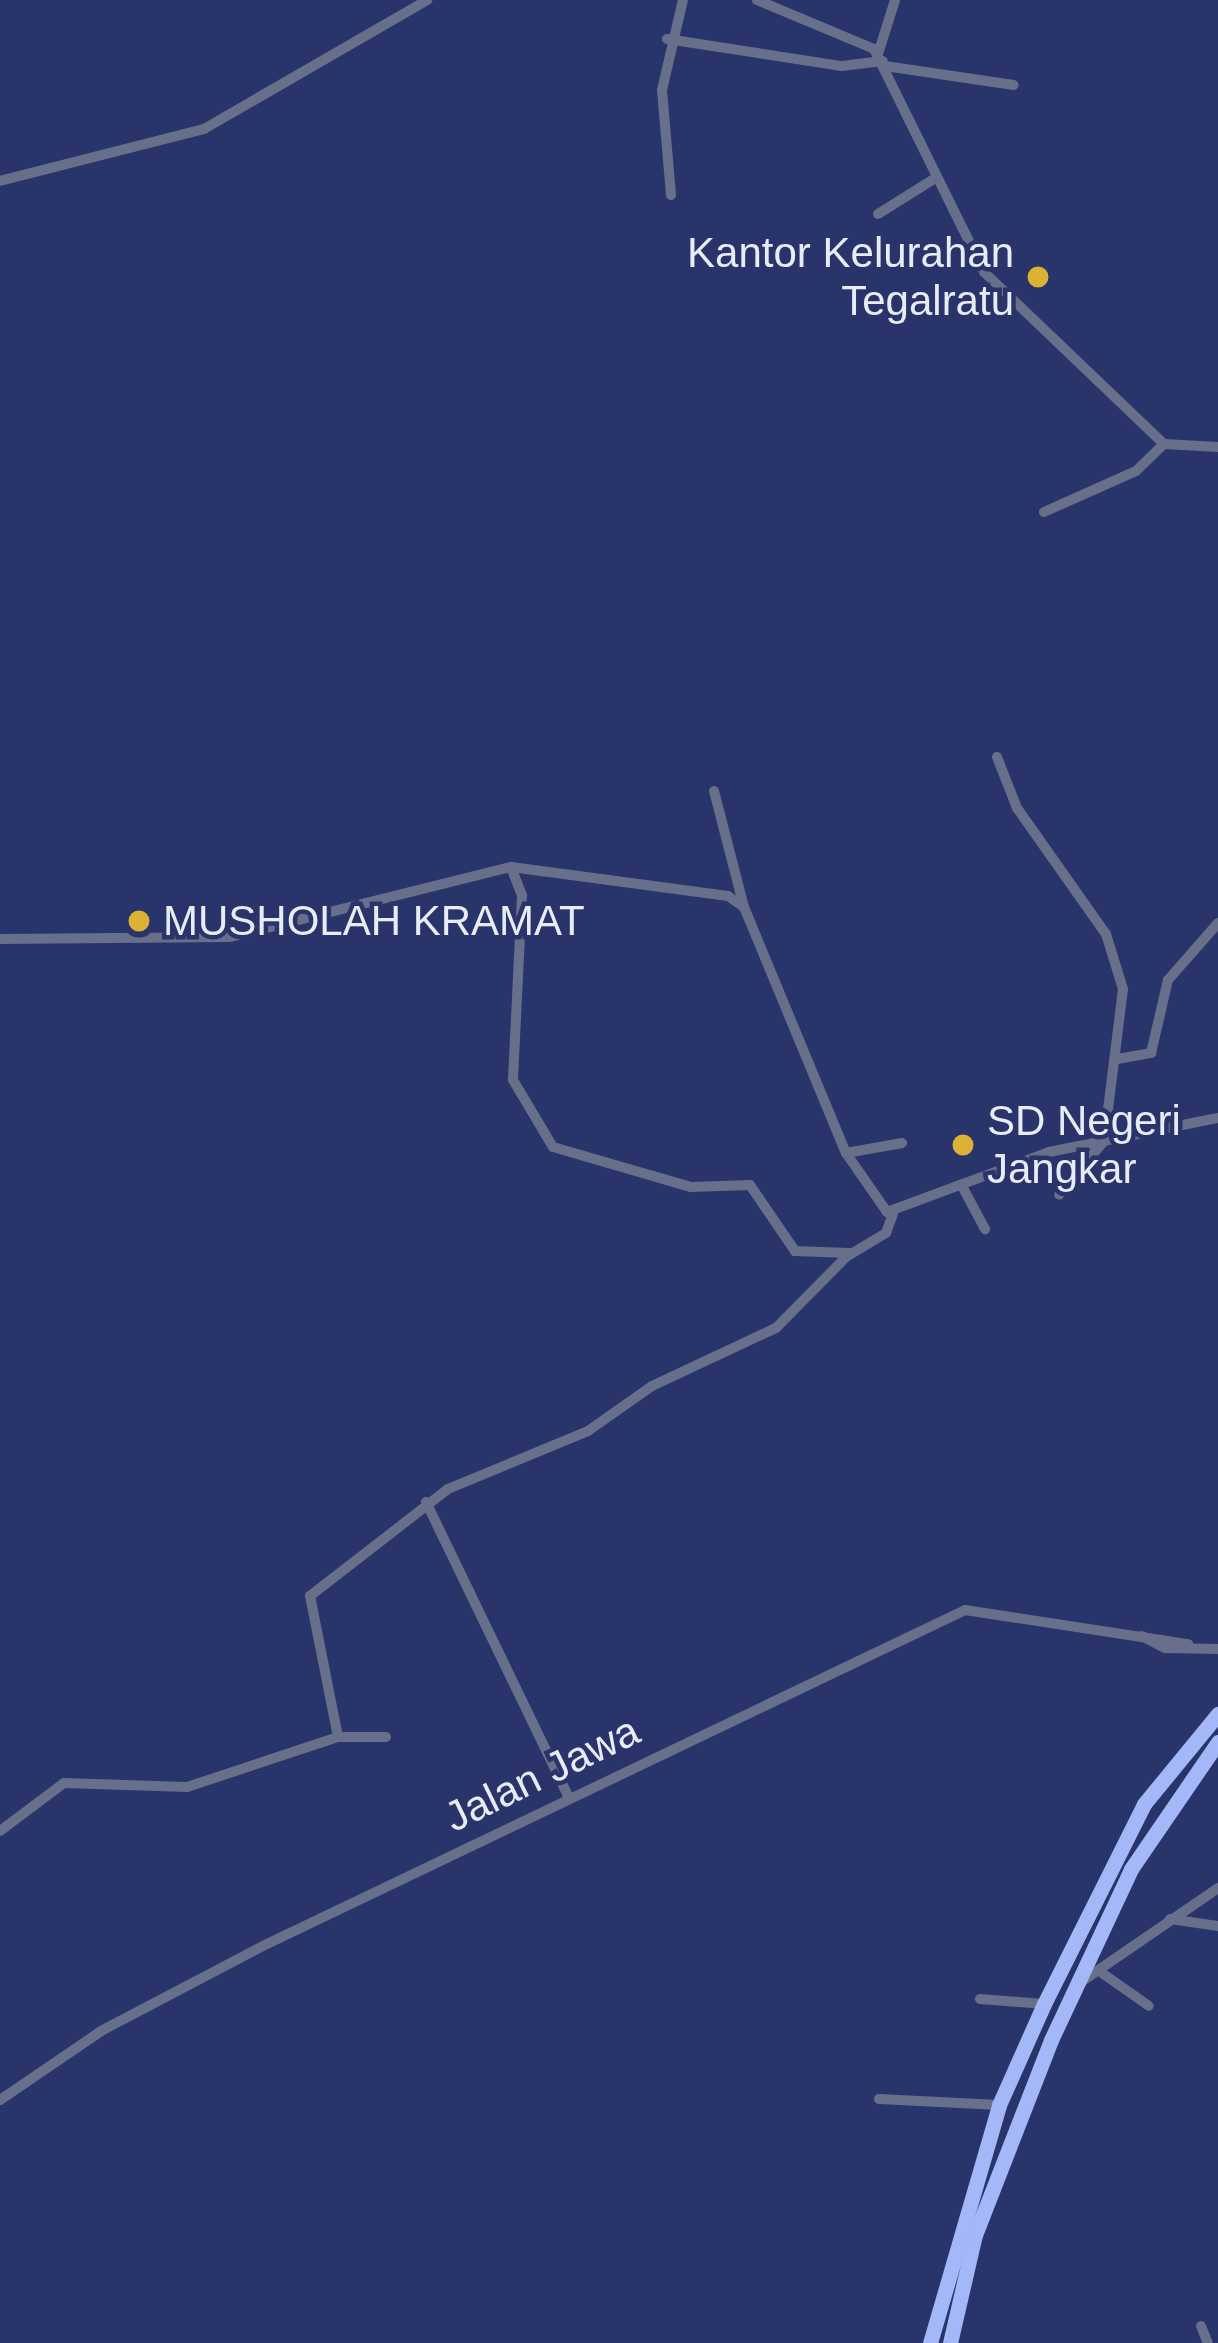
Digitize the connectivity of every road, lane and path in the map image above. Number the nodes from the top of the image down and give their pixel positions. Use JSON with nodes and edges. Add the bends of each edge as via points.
{"nodes":[{"id":1,"x":428,"y":0,"type":"edge"},
{"id":2,"x":683,"y":0,"type":"edge"},
{"id":3,"x":758,"y":0,"type":"edge"},
{"id":4,"x":896,"y":0,"type":"edge"},
{"id":5,"x":667,"y":39,"type":"junction"},
{"id":6,"x":882,"y":60,"type":"junction"},
{"id":7,"x":1013,"y":86,"type":"dead end"},
{"id":8,"x":934,"y":179,"type":"junction"},
{"id":9,"x":0,"y":182,"type":"edge"},
{"id":10,"x":671,"y":195,"type":"dead end"},
{"id":11,"x":878,"y":214,"type":"dead end"},
{"id":12,"x":1164,"y":444,"type":"junction"},
{"id":13,"x":1218,"y":447,"type":"edge"},
{"id":14,"x":1044,"y":512,"type":"dead end"},
{"id":15,"x":998,"y":757,"type":"dead end"},
{"id":16,"x":714,"y":791,"type":"dead end"},
{"id":17,"x":511,"y":867,"type":"junction"},
{"id":18,"x":744,"y":907,"type":"junction"},
{"id":19,"x":1218,"y":923,"type":"edge"},
{"id":20,"x":0,"y":939,"type":"edge"},
{"id":21,"x":1117,"y":1059,"type":"junction"},
{"id":22,"x":1218,"y":1118,"type":"edge"},
{"id":23,"x":1104,"y":1141,"type":"junction"},
{"id":24,"x":902,"y":1143,"type":"dead end"},
{"id":25,"x":846,"y":1154,"type":"junction"},
{"id":26,"x":962,"y":1186,"type":"junction"},
{"id":27,"x":1059,"y":1196,"type":"dead end"},
{"id":28,"x":893,"y":1214,"type":"junction"},
{"id":29,"x":985,"y":1229,"type":"dead end"},
{"id":30,"x":854,"y":1252,"type":"junction"},
{"id":31,"x":426,"y":1502,"type":"junction"},
{"id":32,"x":1218,"y":1649,"type":"edge"},
{"id":33,"x":1217,"y":1717,"type":"edge"},
{"id":34,"x":338,"y":1737,"type":"junction"},
{"id":35,"x":386,"y":1737,"type":"dead end"},
{"id":36,"x":1218,"y":1742,"type":"edge"},
{"id":37,"x":568,"y":1798,"type":"junction"},
{"id":38,"x":0,"y":1831,"type":"edge"},
{"id":39,"x":1218,"y":1888,"type":"edge"},
{"id":40,"x":1170,"y":1919,"type":"junction"},
{"id":41,"x":1218,"y":1926,"type":"edge"},
{"id":42,"x":1102,"y":1973,"type":"junction"},
{"id":43,"x":1076,"y":1985,"type":"junction"},
{"id":44,"x":980,"y":2000,"type":"dead end"},
{"id":45,"x":1044,"y":2004,"type":"junction"},
{"id":46,"x":1149,"y":2006,"type":"dead end"},
{"id":47,"x":879,"y":2099,"type":"dead end"},
{"id":48,"x":0,"y":2100,"type":"edge"},
{"id":49,"x":999,"y":2104,"type":"junction"},
{"id":50,"x":1201,"y":2326,"type":"dead end"},
{"id":51,"x":930,"y":2343,"type":"edge"},
{"id":52,"x":950,"y":2343,"type":"edge"},
{"id":53,"x":1208,"y":2343,"type":"edge"}],
"edges":[{"from":1,"to":9,"type":"street","via":[[204,129]]},
{"from":2,"to":5,"type":"street"},
{"from":3,"to":6,"type":"street"},
{"from":4,"to":6,"type":"street"},
{"from":5,"to":6,"type":"street","via":[[842,66]]},
{"from":5,"to":10,"type":"street"},
{"from":6,"to":7,"type":"street"},
{"from":6,"to":8,"type":"street"},
{"from":8,"to":11,"type":"street"},
{"from":8,"to":12,"type":"street","via":[[984,272]]},
{"from":12,"to":13,"type":"street"},
{"from":12,"to":14,"type":"street","via":[[1136,471]]},
{"from":15,"to":21,"type":"street","via":[[1017,808],[1114,949],[1124,1001]]},
{"from":16,"to":18,"type":"street"},
{"from":17,"to":18,"type":"street"},
{"from":17,"to":20,"type":"street","via":[[230,937]]},
{"from":17,"to":30,"type":"street","via":[[522,895],[513,1080],[553,1147],[691,1187],[749,1185],[795,1251]]},
{"from":18,"to":25,"type":"street"},
{"from":19,"to":21,"type":"street","via":[[1168,980],[1151,1053]]},
{"from":21,"to":23,"type":"street"},
{"from":22,"to":23,"type":"street"},
{"from":23,"to":26,"type":"street"},
{"from":23,"to":27,"type":"street"},
{"from":24,"to":25,"type":"street"},
{"from":25,"to":28,"type":"street"},
{"from":26,"to":28,"type":"street"},
{"from":26,"to":29,"type":"street"},
{"from":28,"to":30,"type":"street","via":[[886,1233]]},
{"from":30,"to":31,"type":"street","via":[[776,1328]]},
{"from":31,"to":34,"type":"street","via":[[308,1600]]},
{"from":31,"to":37,"type":"street"},
{"from":32,"to":37,"type":"street","name":"Jalan Jawa","via":[[965,1610]]},
{"from":33,"to":45,"type":"highway","via":[[1144,1804]]},
{"from":34,"to":35,"type":"street"},
{"from":34,"to":38,"type":"street","via":[[187,1787],[64,1783]]},
{"from":36,"to":43,"type":"highway","via":[[1131,1869]]},
{"from":37,"to":48,"type":"street","name":"Jalan Jawa","via":[[101,2031]]},
{"from":39,"to":40,"type":"street"},
{"from":40,"to":41,"type":"street"},
{"from":40,"to":42,"type":"street"},
{"from":42,"to":43,"type":"street"},
{"from":42,"to":46,"type":"street"},
{"from":43,"to":52,"type":"highway","via":[[1012,2129]]},
{"from":44,"to":45,"type":"street"},
{"from":45,"to":49,"type":"highway"},
{"from":47,"to":49,"type":"street"},
{"from":49,"to":51,"type":"highway"},
{"from":50,"to":53,"type":"street"}]}
